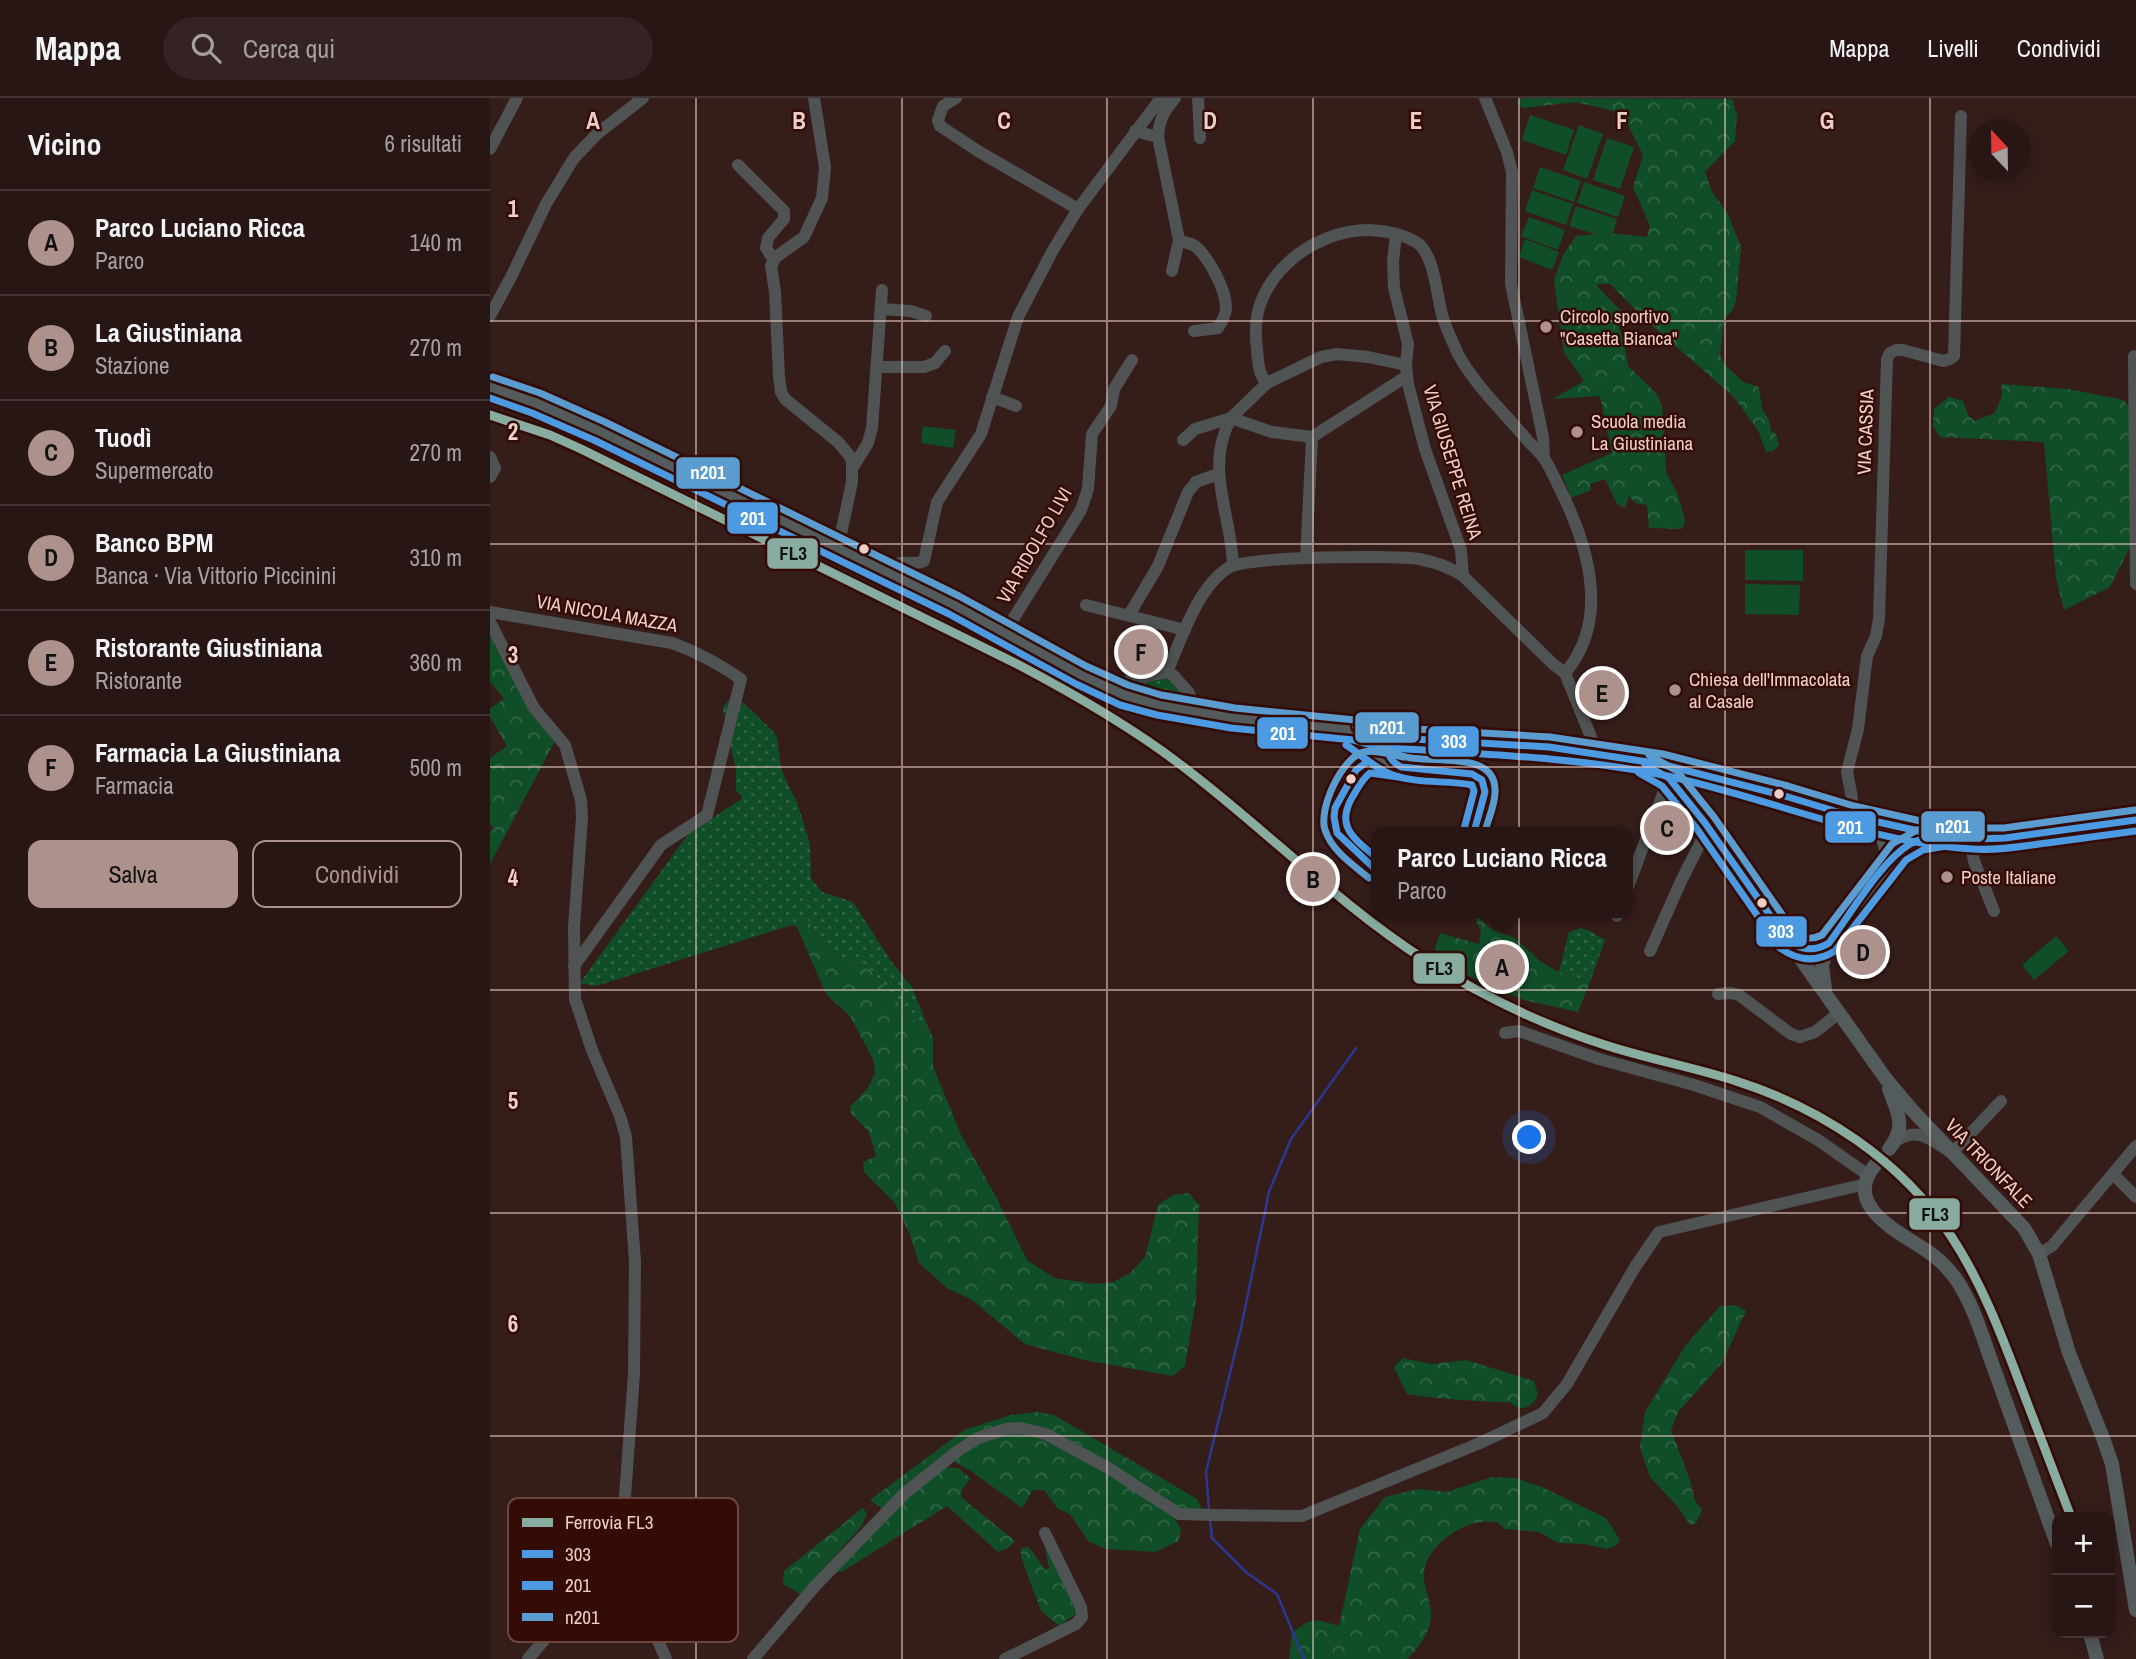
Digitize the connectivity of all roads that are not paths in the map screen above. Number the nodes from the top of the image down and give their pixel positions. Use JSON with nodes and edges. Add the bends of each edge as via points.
{"nodes":[{"id":1,"x":517,"y":98,"type":"edge"},
{"id":2,"x":643,"y":98,"type":"edge"},
{"id":3,"x":814,"y":98,"type":"edge"},
{"id":4,"x":956,"y":98,"type":"edge"},
{"id":5,"x":1161,"y":98,"type":"edge"},
{"id":6,"x":1175,"y":98,"type":"edge"},
{"id":7,"x":1198,"y":98,"type":"edge"},
{"id":8,"x":1485,"y":98,"type":"edge"},
{"id":9,"x":1961,"y":117,"type":"dead end"},
{"id":10,"x":495,"y":130,"type":"edge"},
{"id":11,"x":1135,"y":131,"type":"junction"},
{"id":12,"x":1158,"y":137,"type":"junction"},
{"id":13,"x":1200,"y":138,"type":"dead end"},
{"id":14,"x":490,"y":149,"type":"edge"},
{"id":15,"x":738,"y":165,"type":"dead end"},
{"id":16,"x":1078,"y":209,"type":"junction"},
{"id":17,"x":1396,"y":235,"type":"junction"},
{"id":18,"x":1179,"y":240,"type":"junction"},
{"id":19,"x":774,"y":260,"type":"junction"},
{"id":20,"x":1172,"y":271,"type":"dead end"},
{"id":21,"x":882,"y":290,"type":"dead end"},
{"id":22,"x":881,"y":309,"type":"junction"},
{"id":23,"x":490,"y":316,"type":"edge"},
{"id":24,"x":926,"y":316,"type":"dead end"},
{"id":25,"x":1194,"y":331,"type":"dead end"},
{"id":26,"x":945,"y":351,"type":"dead end"},
{"id":27,"x":2134,"y":356,"type":"edge"},
{"id":28,"x":1132,"y":360,"type":"dead end"},
{"id":29,"x":877,"y":367,"type":"junction"},
{"id":30,"x":1406,"y":370,"type":"junction"},
{"id":31,"x":1268,"y":383,"type":"junction"},
{"id":32,"x":490,"y":387,"type":"edge"},
{"id":33,"x":992,"y":397,"type":"junction"},
{"id":34,"x":1016,"y":406,"type":"dead end"},
{"id":35,"x":1231,"y":418,"type":"junction"},
{"id":36,"x":1312,"y":437,"type":"junction"},
{"id":37,"x":1183,"y":440,"type":"dead end"},
{"id":38,"x":490,"y":457,"type":"edge"},
{"id":39,"x":1544,"y":458,"type":"junction"},
{"id":40,"x":853,"y":467,"type":"junction"},
{"id":41,"x":1218,"y":474,"type":"junction"},
{"id":42,"x":490,"y":477,"type":"edge"},
{"id":43,"x":838,"y":548,"type":"junction"},
{"id":44,"x":1306,"y":558,"type":"junction"},
{"id":45,"x":1233,"y":565,"type":"junction"},
{"id":46,"x":887,"y":572,"type":"junction"},
{"id":47,"x":1463,"y":576,"type":"junction"},
{"id":48,"x":2136,"y":584,"type":"edge"},
{"id":49,"x":1086,"y":606,"type":"dead end"},
{"id":50,"x":490,"y":612,"type":"edge"},
{"id":51,"x":1129,"y":615,"type":"junction"},
{"id":52,"x":490,"y":622,"type":"edge"},
{"id":53,"x":1185,"y":630,"type":"junction"},
{"id":54,"x":1005,"y":632,"type":"junction"},
{"id":55,"x":1167,"y":672,"type":"junction"},
{"id":56,"x":1565,"y":673,"type":"junction"},
{"id":57,"x":1117,"y":692,"type":"junction"},
{"id":58,"x":1196,"y":712,"type":"junction"},
{"id":59,"x":1339,"y":730,"type":"junction"},
{"id":60,"x":1397,"y":738,"type":"junction"},
{"id":61,"x":1456,"y":742,"type":"junction"},
{"id":62,"x":1510,"y":744,"type":"junction"},
{"id":63,"x":1591,"y":753,"type":"junction"},
{"id":64,"x":1463,"y":763,"type":"junction"},
{"id":65,"x":1393,"y":764,"type":"junction"},
{"id":66,"x":1695,"y":772,"type":"junction"},
{"id":67,"x":1674,"y":773,"type":"junction"},
{"id":68,"x":1688,"y":802,"type":"junction"},
{"id":69,"x":1851,"y":816,"type":"junction"},
{"id":70,"x":2136,"y":820,"type":"edge"},
{"id":71,"x":1871,"y":821,"type":"junction"},
{"id":72,"x":1708,"y":828,"type":"junction"},
{"id":73,"x":1941,"y":836,"type":"junction"},
{"id":74,"x":1970,"y":838,"type":"junction"},
{"id":75,"x":1886,"y":867,"type":"junction"},
{"id":76,"x":1633,"y":875,"type":"edge"},
{"id":77,"x":1994,"y":911,"type":"dead end"},
{"id":78,"x":1788,"y":941,"type":"junction"},
{"id":79,"x":1829,"y":943,"type":"junction"},
{"id":80,"x":1650,"y":951,"type":"dead end"},
{"id":81,"x":574,"y":966,"type":"junction"},
{"id":82,"x":1718,"y":994,"type":"dead end"},
{"id":83,"x":1826,"y":994,"type":"junction"},
{"id":84,"x":1839,"y":1013,"type":"junction"},
{"id":85,"x":1505,"y":1033,"type":"dead end"},
{"id":86,"x":1886,"y":1079,"type":"junction"},
{"id":87,"x":2001,"y":1101,"type":"dead end"},
{"id":88,"x":1892,"y":1145,"type":"joint"},
{"id":89,"x":2136,"y":1146,"type":"edge"},
{"id":90,"x":1952,"y":1153,"type":"junction"},
{"id":91,"x":1870,"y":1174,"type":"junction"},
{"id":92,"x":2113,"y":1174,"type":"junction"},
{"id":93,"x":2136,"y":1197,"type":"edge"},
{"id":94,"x":2039,"y":1254,"type":"junction"},
{"id":95,"x":625,"y":1498,"type":"edge"},
{"id":96,"x":2129,"y":1526,"type":"edge"},
{"id":97,"x":2052,"y":1530,"type":"edge"},
{"id":98,"x":1045,"y":1533,"type":"dead end"},
{"id":99,"x":2133,"y":1571,"type":"edge"},
{"id":100,"x":2136,"y":1610,"type":"edge"},
{"id":101,"x":2091,"y":1638,"type":"edge"},
{"id":102,"x":543,"y":1642,"type":"edge"},
{"id":103,"x":659,"y":1642,"type":"edge"},
{"id":104,"x":528,"y":1659,"type":"edge"},
{"id":105,"x":666,"y":1659,"type":"edge"},
{"id":106,"x":754,"y":1659,"type":"edge"},
{"id":107,"x":1005,"y":1659,"type":"edge"},
{"id":108,"x":2097,"y":1659,"type":"edge"}],
"edges":[{"from":1,"to":10,"type":"street"},
{"from":2,"to":23,"type":"street","via":[[578,153],[546,204]]},
{"from":3,"to":19,"type":"street","via":[[825,167],[823,193],[804,237]]},
{"from":4,"to":16,"type":"street","via":[[941,109],[940,126]]},
{"from":5,"to":11,"type":"street"},
{"from":6,"to":12,"type":"street","via":[[1163,112]]},
{"from":7,"to":13,"type":"street"},
{"from":8,"to":39,"type":"street","via":[[1512,172],[1511,284]]},
{"from":9,"to":69,"type":"street","name":"VIA CASSIA","via":[[1954,356],[1943,361],[1899,349],[1887,359],[1879,619],[1867,656],[1858,729],[1847,772]]},
{"from":10,"to":14,"type":"street"},
{"from":11,"to":12,"type":"street"},
{"from":11,"to":16,"type":"street"},
{"from":12,"to":18,"type":"street"},
{"from":15,"to":19,"type":"street","via":[[784,211],[784,219],[768,238],[766,248]]},
{"from":16,"to":33,"type":"street","via":[[1018,317]]},
{"from":17,"to":30,"type":"street","name":"VIA GIUSEPPE REINA","via":[[1394,288],[1408,344]]},
{"from":17,"to":31,"type":"street","via":[[1370,230],[1338,235],[1304,250],[1282,269],[1264,294],[1256,322],[1258,364]]},
{"from":17,"to":39,"type":"street","via":[[1424,248],[1445,324],[1460,358]]},
{"from":18,"to":20,"type":"street"},
{"from":18,"to":25,"type":"street","via":[[1201,252],[1226,305],[1218,328]]},
{"from":19,"to":40,"type":"street","via":[[782,394],[838,442]]},
{"from":21,"to":22,"type":"street"},
{"from":22,"to":24,"type":"street"},
{"from":22,"to":29,"type":"street"},
{"from":26,"to":29,"type":"street","via":[[924,367]]},
{"from":27,"to":48,"type":"street"},
{"from":28,"to":54,"type":"street","name":"VIA RIDOLFO LIVI","via":[[1092,434],[1088,489],[1081,510]]},
{"from":29,"to":40,"type":"street","via":[[872,428]]},
{"from":30,"to":31,"type":"street","via":[[1368,357],[1331,355]]},
{"from":30,"to":36,"type":"street"},
{"from":30,"to":47,"type":"street","name":"VIA GIUSEPPE REINA","via":[[1425,449],[1461,550]]},
{"from":31,"to":35,"type":"street"},
{"from":32,"to":43,"type":"main road","via":[[584,424]]},
{"from":33,"to":34,"type":"street"},
{"from":33,"to":46,"type":"street","via":[[981,434],[937,502],[924,561],[897,562]]},
{"from":35,"to":36,"type":"street","via":[[1264,430]]},
{"from":35,"to":37,"type":"street","via":[[1195,429]]},
{"from":35,"to":41,"type":"street","via":[[1221,441]]},
{"from":36,"to":44,"type":"street"},
{"from":38,"to":42,"type":"street","via":[[495,468]]},
{"from":39,"to":56,"type":"street","via":[[1570,509],[1590,570],[1589,621],[1575,661]]},
{"from":40,"to":43,"type":"street"},
{"from":41,"to":45,"type":"street"},
{"from":41,"to":51,"type":"street","via":[[1192,485],[1164,555]]},
{"from":43,"to":46,"type":"main road"},
{"from":44,"to":45,"type":"street"},
{"from":44,"to":47,"type":"street","via":[[1417,559]]},
{"from":45,"to":53,"type":"street","via":[[1213,582]]},
{"from":46,"to":54,"type":"main road"},
{"from":47,"to":56,"type":"street"},
{"from":49,"to":51,"type":"street"},
{"from":50,"to":81,"type":"street","name":"VIA NICOLA MAZZA","via":[[651,638],[695,650],[741,679],[707,815],[661,845]]},
{"from":51,"to":53,"type":"street"},
{"from":52,"to":81,"type":"street","via":[[534,708],[565,745],[581,800]]},
{"from":53,"to":55,"type":"street"},
{"from":54,"to":57,"type":"main road"},
{"from":55,"to":57,"type":"street","via":[[1130,680]]},
{"from":55,"to":58,"type":"street","via":[[1189,693]]},
{"from":56,"to":63,"type":"street","via":[[1591,737]]},
{"from":57,"to":58,"type":"main road"},
{"from":58,"to":59,"type":"main road"},
{"from":59,"to":60,"type":"main road"},
{"from":59,"to":65,"type":"main road"},
{"from":60,"to":61,"type":"main road"},
{"from":60,"to":65,"type":"main road","via":[[1388,748]]},
{"from":61,"to":62,"type":"main road"},
{"from":61,"to":64,"type":"main road","via":[[1465,750]]},
{"from":62,"to":63,"type":"main road"},
{"from":62,"to":64,"type":"main road"},
{"from":63,"to":67,"type":"main road","name":"VIA TRIONFALE"},
{"from":64,"to":65,"type":"main road","via":[[1450,771]]},
{"from":66,"to":67,"type":"main road"},
{"from":66,"to":68,"type":"street","via":[[1684,781]]},
{"from":66,"to":69,"type":"main road"},
{"from":67,"to":68,"type":"main road","name":"VIA TRIONFALE"},
{"from":67,"to":76,"type":"street"},
{"from":68,"to":72,"type":"main road","name":"VIA TRIONFALE"},
{"from":69,"to":71,"type":"main road"},
{"from":70,"to":74,"type":"main road"},
{"from":71,"to":73,"type":"main road"},
{"from":71,"to":75,"type":"main road","via":[[1885,841]]},
{"from":72,"to":78,"type":"main road","name":"VIA TRIONFALE"},
{"from":72,"to":80,"type":"street"},
{"from":73,"to":74,"type":"main road"},
{"from":73,"to":75,"type":"main road","via":[[1910,844]]},
{"from":74,"to":77,"type":"street"},
{"from":75,"to":79,"type":"main road"},
{"from":78,"to":79,"type":"main road","via":[[1814,950]]},
{"from":78,"to":83,"type":"main road","name":"VIA TRIONFALE"},
{"from":79,"to":83,"type":"main road","via":[[1822,965]]},
{"from":81,"to":95,"type":"street","via":[[578,1011],[626,1137],[635,1262],[634,1374]]},
{"from":82,"to":84,"type":"street","via":[[1739,995],[1800,1037],[1815,1032]]},
{"from":83,"to":84,"type":"main road","name":"VIA TRIONFALE"},
{"from":84,"to":86,"type":"main road","name":"VIA TRIONFALE"},
{"from":85,"to":91,"type":"street","via":[[1519,1031],[1760,1107]]},
{"from":86,"to":88,"type":"main road","via":[[1900,1122]]},
{"from":86,"to":90,"type":"main road","name":"VIA TRIONFALE"},
{"from":87,"to":90,"type":"street"},
{"from":88,"to":90,"type":"street","via":[[1907,1135],[1920,1134]]},
{"from":89,"to":92,"type":"street"},
{"from":90,"to":94,"type":"main road","name":"VIA TRIONFALE","via":[[2024,1228]]},
{"from":91,"to":97,"type":"main road","via":[[1868,1202],[1875,1213],[1938,1259],[1964,1291]]},
{"from":91,"to":106,"type":"street","via":[[1660,1232],[1635,1266],[1567,1384],[1543,1413],[1480,1444],[1302,1516],[1179,1514],[1046,1434],[1013,1429],[978,1438],[905,1493],[815,1586]]},
{"from":92,"to":93,"type":"street"},
{"from":92,"to":94,"type":"street","via":[[2052,1246]]},
{"from":94,"to":96,"type":"main road","name":"VIA TRIONFALE"},
{"from":96,"to":99,"type":"main road","name":"VIA TRIONFALE"},
{"from":98,"to":107,"type":"street","via":[[1082,1615],[1076,1623]]},
{"from":99,"to":100,"type":"main road","name":"VIA TRIONFALE"},
{"from":101,"to":108,"type":"main road"},
{"from":102,"to":104,"type":"street"},
{"from":103,"to":105,"type":"street"}]}
